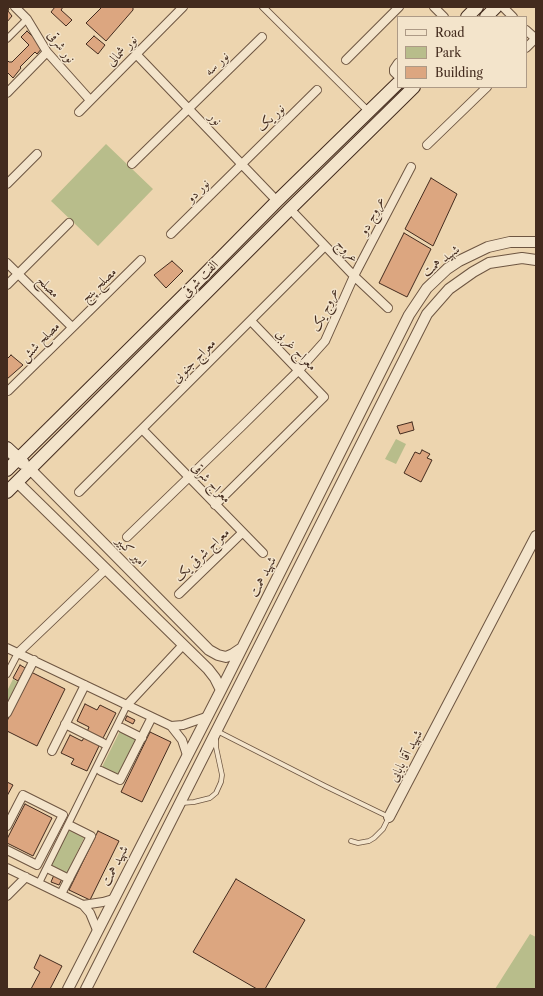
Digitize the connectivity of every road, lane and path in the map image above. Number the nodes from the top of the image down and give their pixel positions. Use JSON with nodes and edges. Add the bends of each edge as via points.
{"nodes":[{"id":1,"x":15,"y":7,"type":"edge"},
{"id":2,"x":183,"y":7,"type":"edge"},
{"id":3,"x":264,"y":7,"type":"edge"},
{"id":4,"x":399,"y":7,"type":"edge"},
{"id":5,"x":434,"y":7,"type":"edge"},
{"id":6,"x":477,"y":7,"type":"edge"},
{"id":7,"x":496,"y":7,"type":"edge"},
{"id":8,"x":503,"y":7,"type":"edge"},
{"id":9,"x":443,"y":16,"type":"edge"},
{"id":10,"x":468,"y":16,"type":"edge"},
{"id":11,"x":487,"y":16,"type":"edge"},
{"id":12,"x":512,"y":16,"type":"edge"},
{"id":13,"x":27,"y":19,"type":"junction"},
{"id":14,"x":527,"y":31,"type":"edge"},
{"id":15,"x":262,"y":37,"type":"dead end"},
{"id":16,"x":7,"y":39,"type":"edge"},
{"id":17,"x":536,"y":39,"type":"edge"},
{"id":18,"x":527,"y":47,"type":"edge"},
{"id":19,"x":47,"y":52,"type":"junction"},
{"id":20,"x":136,"y":54,"type":"junction"},
{"id":21,"x":346,"y":60,"type":"dead end"},
{"id":22,"x":397,"y":64,"type":"edge"},
{"id":23,"x":397,"y":75,"type":"edge"},
{"id":24,"x":397,"y":84,"type":"edge"},
{"id":25,"x":413,"y":88,"type":"edge"},
{"id":26,"x":485,"y":88,"type":"edge"},
{"id":27,"x":317,"y":90,"type":"dead end"},
{"id":28,"x":7,"y":93,"type":"edge"},
{"id":29,"x":90,"y":100,"type":"junction"},
{"id":30,"x":188,"y":109,"type":"junction"},
{"id":31,"x":368,"y":111,"type":"junction"},
{"id":32,"x":79,"y":112,"type":"dead end"},
{"id":33,"x":428,"y":145,"type":"dead end"},
{"id":34,"x":37,"y":154,"type":"dead end"},
{"id":35,"x":132,"y":164,"type":"dead end"},
{"id":36,"x":241,"y":164,"type":"junction"},
{"id":37,"x":411,"y":167,"type":"dead end"},
{"id":38,"x":7,"y":184,"type":"edge"},
{"id":39,"x":277,"y":201,"type":"junction"},
{"id":40,"x":290,"y":209,"type":"junction"},
{"id":41,"x":69,"y":223,"type":"dead end"},
{"id":42,"x":171,"y":234,"type":"dead end"},
{"id":43,"x":536,"y":242,"type":"edge"},
{"id":44,"x":325,"y":246,"type":"junction"},
{"id":45,"x":142,"y":260,"type":"dead end"},
{"id":46,"x":536,"y":260,"type":"edge"},
{"id":47,"x":7,"y":263,"type":"edge"},
{"id":48,"x":18,"y":274,"type":"junction"},
{"id":49,"x":354,"y":276,"type":"junction"},
{"id":50,"x":7,"y":285,"type":"edge"},
{"id":51,"x":388,"y":308,"type":"dead end"},
{"id":52,"x":251,"y":321,"type":"junction"},
{"id":53,"x":72,"y":327,"type":"junction"},
{"id":54,"x":299,"y":370,"type":"junction"},
{"id":55,"x":8,"y":391,"type":"edge"},
{"id":56,"x":142,"y":429,"type":"junction"},
{"id":57,"x":7,"y":448,"type":"edge"},
{"id":58,"x":18,"y":458,"type":"junction"},
{"id":59,"x":30,"y":469,"type":"junction"},
{"id":60,"x":7,"y":471,"type":"edge"},
{"id":61,"x":188,"y":478,"type":"junction"},
{"id":62,"x":17,"y":482,"type":"junction"},
{"id":63,"x":7,"y":492,"type":"edge"},
{"id":64,"x":79,"y":492,"type":"dead end"},
{"id":65,"x":215,"y":505,"type":"junction"},
{"id":66,"x":242,"y":533,"type":"junction"},
{"id":67,"x":536,"y":536,"type":"edge"},
{"id":68,"x":127,"y":537,"type":"dead end"},
{"id":69,"x":262,"y":553,"type":"dead end"},
{"id":70,"x":106,"y":569,"type":"junction"},
{"id":71,"x":179,"y":594,"type":"dead end"},
{"id":72,"x":184,"y":645,"type":"junction"},
{"id":73,"x":7,"y":648,"type":"edge"},
{"id":74,"x":242,"y":648,"type":"junction"},
{"id":75,"x":18,"y":653,"type":"junction"},
{"id":76,"x":34,"y":660,"type":"junction"},
{"id":77,"x":7,"y":674,"type":"edge"},
{"id":78,"x":84,"y":685,"type":"junction"},
{"id":79,"x":221,"y":690,"type":"junction"},
{"id":80,"x":127,"y":705,"type":"junction"},
{"id":81,"x":7,"y":713,"type":"edge"},
{"id":82,"x":152,"y":717,"type":"junction"},
{"id":83,"x":206,"y":717,"type":"junction"},
{"id":84,"x":65,"y":724,"type":"junction"},
{"id":85,"x":171,"y":726,"type":"junction"},
{"id":86,"x":122,"y":728,"type":"dead end"},
{"id":87,"x":217,"y":730,"type":"junction"},
{"id":88,"x":142,"y":738,"type":"junction"},
{"id":89,"x":103,"y":743,"type":"dead end"},
{"id":90,"x":52,"y":751,"type":"dead end"},
{"id":91,"x":187,"y":755,"type":"junction"},
{"id":92,"x":101,"y":771,"type":"dead end"},
{"id":93,"x":180,"y":804,"type":"junction"},
{"id":94,"x":389,"y":817,"type":"junction"},
{"id":95,"x":7,"y":826,"type":"edge"},
{"id":96,"x":71,"y":826,"type":"dead end"},
{"id":97,"x":351,"y":841,"type":"dead end"},
{"id":98,"x":7,"y":850,"type":"edge"},
{"id":99,"x":7,"y":868,"type":"edge"},
{"id":100,"x":49,"y":869,"type":"dead end"},
{"id":101,"x":26,"y":877,"type":"junction"},
{"id":102,"x":69,"y":879,"type":"junction"},
{"id":103,"x":39,"y":883,"type":"junction"},
{"id":104,"x":61,"y":894,"type":"junction"},
{"id":105,"x":7,"y":896,"type":"edge"},
{"id":106,"x":113,"y":898,"type":"junction"},
{"id":107,"x":83,"y":905,"type":"junction"},
{"id":108,"x":97,"y":930,"type":"junction"},
{"id":109,"x":68,"y":989,"type":"edge"},
{"id":110,"x":86,"y":989,"type":"edge"}],
"edges":[{"from":1,"to":13,"type":"street","name":"نور شرقی"},
{"from":2,"to":20,"type":"street","name":"نور شمالی"},
{"from":3,"to":31,"type":"street"},
{"from":4,"to":21,"type":"street"},
{"from":5,"to":9,"type":"street"},
{"from":6,"to":10,"type":"main road"},
{"from":7,"to":11,"type":"main road"},
{"from":8,"to":12,"type":"street"},
{"from":13,"to":16,"type":"street"},
{"from":13,"to":19,"type":"street","name":"نور شرقی"},
{"from":14,"to":17,"type":"street"},
{"from":15,"to":30,"type":"street","name":"نور سه"},
{"from":17,"to":18,"type":"street"},
{"from":19,"to":28,"type":"street"},
{"from":19,"to":29,"type":"street","name":"نور شرقی"},
{"from":20,"to":29,"type":"street","name":"نور شمالی"},
{"from":20,"to":30,"type":"street","name":"نور"},
{"from":22,"to":23,"type":"street","via":[[394,69]]},
{"from":24,"to":31,"type":"main road","name":"الفت شرقی"},
{"from":25,"to":40,"type":"main road","name":"الفت شرقی"},
{"from":26,"to":33,"type":"street"},
{"from":27,"to":36,"type":"street","name":"نور یک"},
{"from":29,"to":32,"type":"street","name":"نور شمالی"},
{"from":30,"to":35,"type":"street","name":"نور سه"},
{"from":30,"to":36,"type":"street","name":"نور"},
{"from":31,"to":39,"type":"main road","name":"الفت شرقی"},
{"from":34,"to":38,"type":"street"},
{"from":36,"to":39,"type":"street","name":"نور"},
{"from":36,"to":42,"type":"street","name":"نور دو"},
{"from":37,"to":49,"type":"street","name":"عروج دو"},
{"from":39,"to":58,"type":"main road","name":"الفت شرقی"},
{"from":40,"to":44,"type":"street","name":"عروج"},
{"from":40,"to":59,"type":"main road","name":"الفت شرقی"},
{"from":41,"to":48,"type":"street"},
{"from":43,"to":74,"type":"street","name":"شهید همت","via":[[510,242],[488,247],[447,269],[427,288],[409,315]]},
{"from":44,"to":49,"type":"street","name":"عروج"},
{"from":44,"to":52,"type":"street","name":"معراج جنوبی"},
{"from":45,"to":53,"type":"street","name":"مصلح پنج"},
{"from":46,"to":87,"type":"street","name":"شهید همت","via":[[522,258],[489,264],[449,289],[427,314]]},
{"from":47,"to":48,"type":"street","name":"مصلح"},
{"from":48,"to":50,"type":"street"},
{"from":48,"to":53,"type":"street","name":"مصلح"},
{"from":49,"to":51,"type":"street","name":"عروج"},
{"from":49,"to":54,"type":"street","name":"عروج یک","via":[[325,341]]},
{"from":52,"to":54,"type":"street","name":"معراج غربی"},
{"from":52,"to":56,"type":"street","name":"معراج جنوبی"},
{"from":53,"to":55,"type":"street","name":"مصلح شش"},
{"from":54,"to":61,"type":"street","name":"عروج یک"},
{"from":54,"to":65,"type":"street","name":"معراج غربی","via":[[324,396]]},
{"from":56,"to":61,"type":"street","name":"معراج شرقی"},
{"from":56,"to":64,"type":"street","name":"معراج جنوبی"},
{"from":57,"to":58,"type":"main road","name":"امیر کبیر"},
{"from":58,"to":59,"type":"main road","name":"امیر کبیر"},
{"from":58,"to":60,"type":"main road","name":"الفت شرقی"},
{"from":59,"to":62,"type":"main road","name":"الفت شرقی"},
{"from":59,"to":74,"type":"street","name":"امیر کبیر","via":[[209,650],[226,657]]},
{"from":60,"to":62,"type":"main road"},
{"from":61,"to":65,"type":"street","name":"معراج شرقی"},
{"from":61,"to":68,"type":"street","name":"عروج یک"},
{"from":62,"to":63,"type":"main road","name":"الفت شرقی"},
{"from":62,"to":70,"type":"street"},
{"from":65,"to":66,"type":"street","name":"معراج شرقی"},
{"from":66,"to":69,"type":"street","name":"معراج شرقی"},
{"from":66,"to":71,"type":"street","name":"معراج شرقی یک"},
{"from":67,"to":94,"type":"street","name":"شهید آقا بابایی"},
{"from":70,"to":72,"type":"street"},
{"from":70,"to":75,"type":"street"},
{"from":72,"to":79,"type":"street","via":[[212,674]]},
{"from":72,"to":80,"type":"street"},
{"from":73,"to":75,"type":"street"},
{"from":74,"to":79,"type":"street","name":"شهید همت"},
{"from":75,"to":76,"type":"street"},
{"from":75,"to":77,"type":"street"},
{"from":76,"to":78,"type":"street"},
{"from":76,"to":81,"type":"street"},
{"from":78,"to":80,"type":"street"},
{"from":78,"to":84,"type":"street"},
{"from":79,"to":83,"type":"street","name":"شهید همت"},
{"from":80,"to":82,"type":"street"},
{"from":80,"to":103,"type":"street"},
{"from":82,"to":85,"type":"street"},
{"from":82,"to":88,"type":"street"},
{"from":83,"to":85,"type":"street","via":[[184,725]]},
{"from":83,"to":91,"type":"street","name":"شهید همت"},
{"from":84,"to":89,"type":"street"},
{"from":84,"to":90,"type":"street"},
{"from":85,"to":91,"type":"street","via":[[182,740]]},
{"from":86,"to":88,"type":"street"},
{"from":87,"to":93,"type":"street","name":"شهید همت"},
{"from":87,"to":93,"type":"lane","via":[[216,747],[222,775],[216,793],[210,798]]},
{"from":87,"to":94,"type":"lane"},
{"from":88,"to":92,"type":"street","via":[[120,780]]},
{"from":91,"to":106,"type":"street","name":"شهید همت"},
{"from":93,"to":110,"type":"street","name":"شهید همت"},
{"from":94,"to":97,"type":"lane","via":[[374,838],[358,843]]},
{"from":95,"to":98,"type":"street","via":[[23,795],[62,815],[37,865]]},
{"from":96,"to":102,"type":"street","via":[[91,836]]},
{"from":99,"to":101,"type":"street"},
{"from":100,"to":102,"type":"street"},
{"from":101,"to":103,"type":"street"},
{"from":101,"to":105,"type":"street"},
{"from":102,"to":104,"type":"street"},
{"from":103,"to":104,"type":"street"},
{"from":104,"to":107,"type":"street"},
{"from":106,"to":107,"type":"street"},
{"from":106,"to":108,"type":"street","name":"شهید همت"},
{"from":107,"to":108,"type":"street","via":[[90,913]]},
{"from":108,"to":109,"type":"street","name":"شهید همت"}]}
